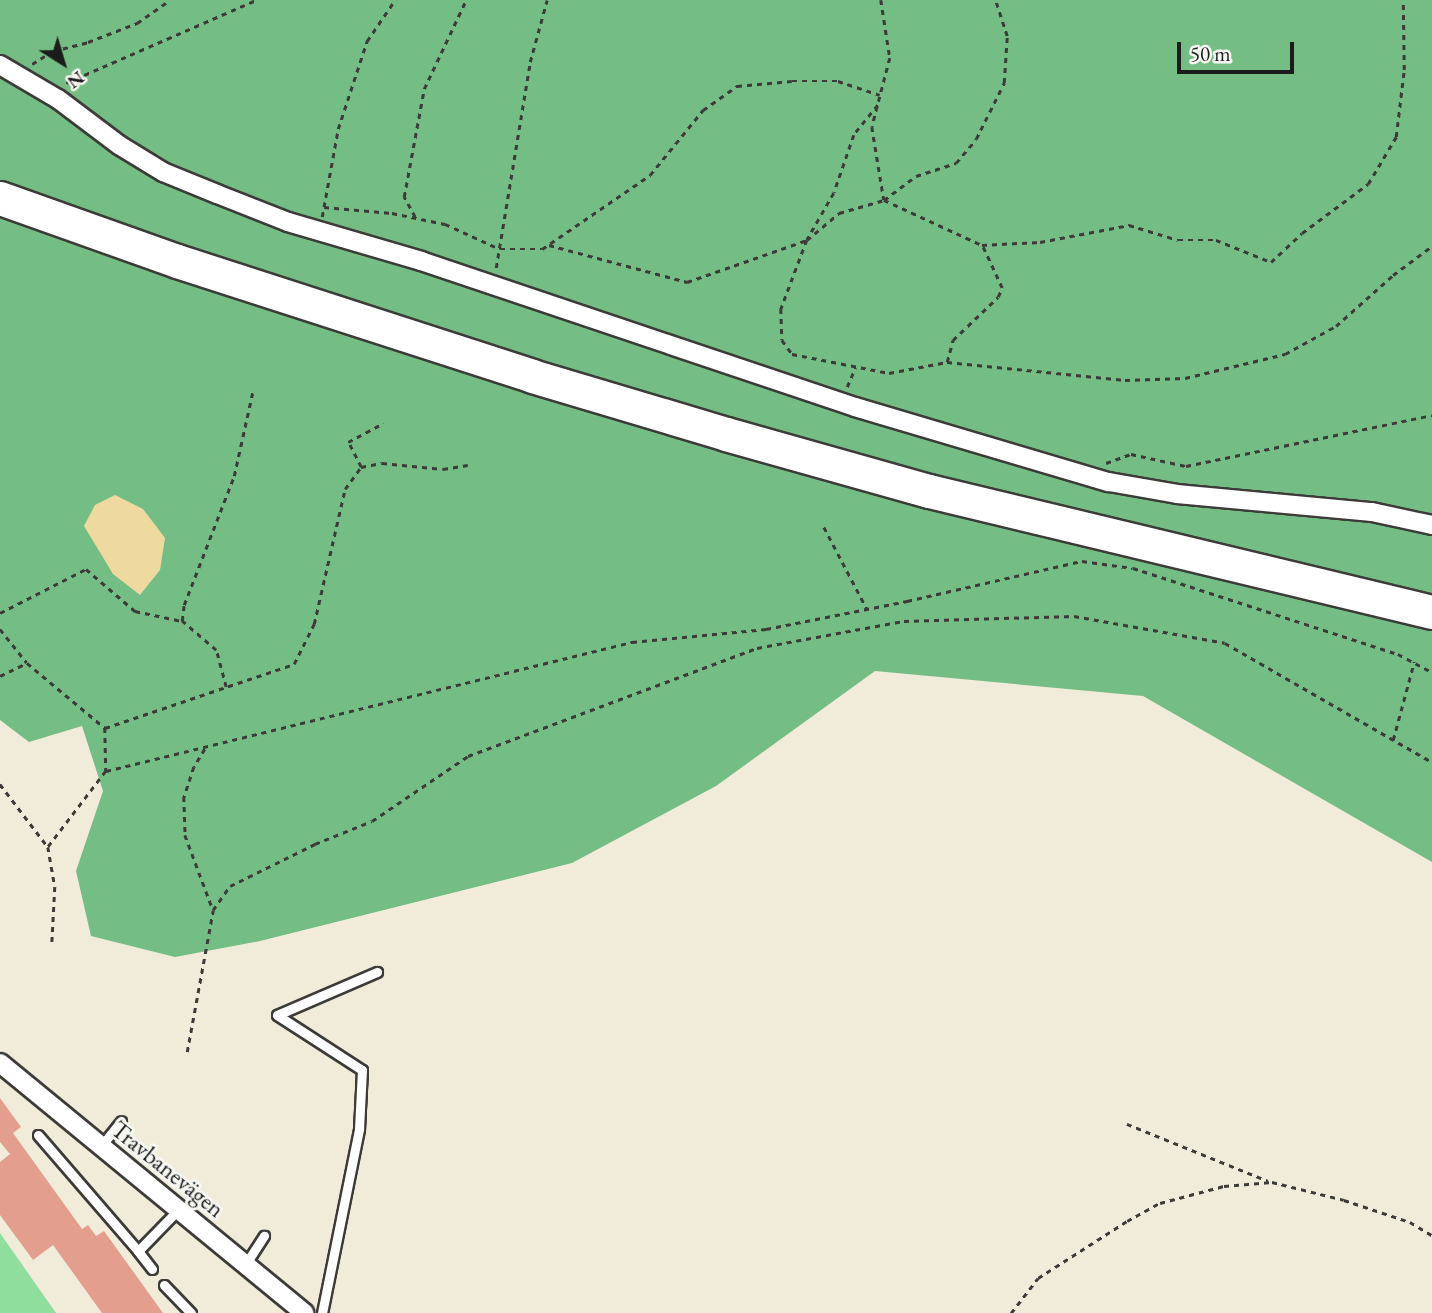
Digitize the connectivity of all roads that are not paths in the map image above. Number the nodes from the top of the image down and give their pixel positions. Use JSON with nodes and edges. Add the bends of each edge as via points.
{"nodes":[{"id":1,"x":0,"y":65,"type":"edge"},
{"id":2,"x":0,"y":198,"type":"edge"},
{"id":3,"x":0,"y":216,"type":"edge"},
{"id":4,"x":1432,"y":525,"type":"edge"},
{"id":5,"x":1432,"y":612,"type":"edge"},
{"id":6,"x":1432,"y":628,"type":"edge"},
{"id":7,"x":377,"y":972,"type":"dead end"},
{"id":8,"x":0,"y":1063,"type":"edge"},
{"id":9,"x":121,"y":1121,"type":"dead end"},
{"id":10,"x":37,"y":1135,"type":"dead end"},
{"id":11,"x":101,"y":1146,"type":"junction"},
{"id":12,"x":178,"y":1210,"type":"junction"},
{"id":13,"x":264,"y":1236,"type":"dead end"},
{"id":14,"x":138,"y":1251,"type":"junction"},
{"id":15,"x":245,"y":1265,"type":"junction"},
{"id":16,"x":152,"y":1269,"type":"dead end"},
{"id":17,"x":164,"y":1286,"type":"dead end"},
{"id":18,"x":191,"y":1313,"type":"edge"},
{"id":19,"x":304,"y":1313,"type":"edge"},
{"id":20,"x":322,"y":1313,"type":"edge"}],
"edges":[{"from":1,"to":4,"type":"street","via":[[174,176],[288,222],[493,284],[841,402],[1086,476],[1177,494],[1371,512]]},
{"from":2,"to":5,"type":"highway","via":[[177,261],[726,435],[929,491]]},
{"from":3,"to":6,"type":"highway","via":[[304,319],[668,433],[1112,554]]},
{"from":7,"to":20,"type":"lane","via":[[277,1015],[362,1070],[359,1129]]},
{"from":8,"to":11,"type":"street","name":"Travbanevägen"},
{"from":9,"to":11,"type":"lane"},
{"from":10,"to":14,"type":"lane"},
{"from":11,"to":12,"type":"street","name":"Travbanevägen"},
{"from":12,"to":14,"type":"lane"},
{"from":12,"to":15,"type":"street","name":"Travbanevägen"},
{"from":13,"to":15,"type":"lane"},
{"from":14,"to":16,"type":"lane"},
{"from":15,"to":19,"type":"street","name":"Travbanevägen"},
{"from":17,"to":18,"type":"lane"}]}
